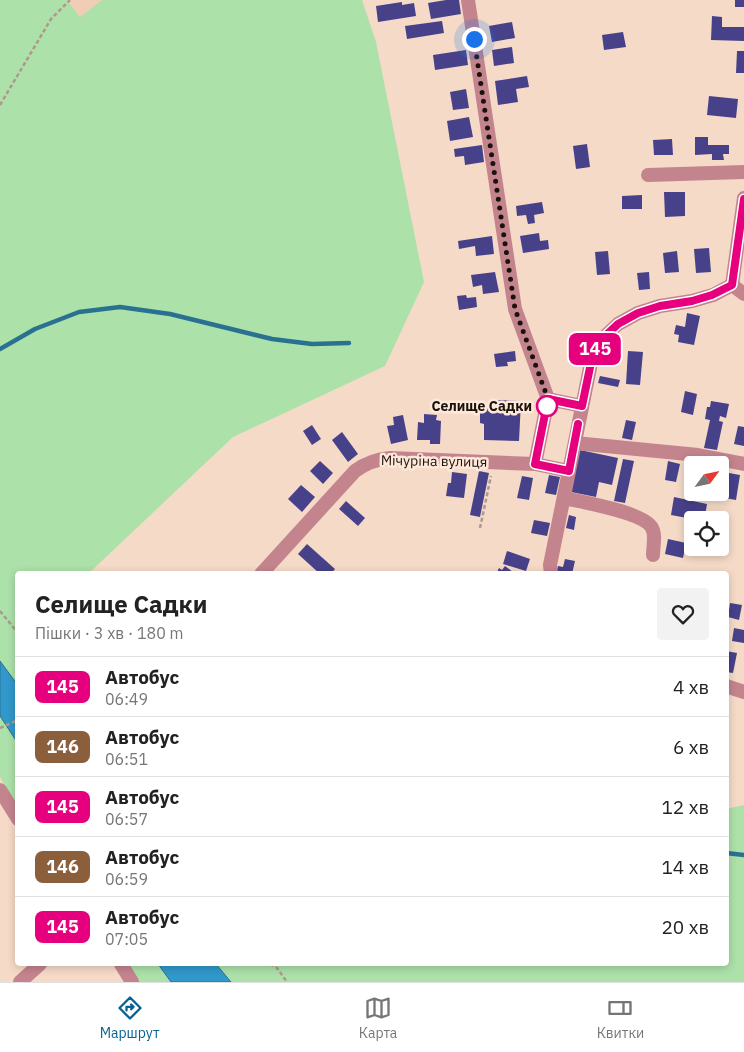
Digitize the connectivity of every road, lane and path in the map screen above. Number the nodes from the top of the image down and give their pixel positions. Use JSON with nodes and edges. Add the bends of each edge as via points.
{"nodes":[{"id":1,"x":70,"y":0,"type":"edge"},
{"id":2,"x":468,"y":0,"type":"edge"},
{"id":3,"x":0,"y":105,"type":"edge"},
{"id":4,"x":744,"y":172,"type":"edge"},
{"id":5,"x":648,"y":175,"type":"dead end"},
{"id":6,"x":744,"y":198,"type":"edge"},
{"id":7,"x":732,"y":285,"type":"junction"},
{"id":8,"x":744,"y":294,"type":"edge"},
{"id":9,"x":548,"y":399,"type":"junction"},
{"id":10,"x":582,"y":406,"type":"junction"},
{"id":11,"x":574,"y":443,"type":"junction"},
{"id":12,"x":493,"y":462,"type":"junction"},
{"id":13,"x":535,"y":464,"type":"junction"},
{"id":14,"x":744,"y":464,"type":"edge"},
{"id":15,"x":569,"y":471,"type":"junction"},
{"id":16,"x":564,"y":498,"type":"junction"},
{"id":17,"x":480,"y":528,"type":"dead end"},
{"id":18,"x":653,"y":555,"type":"dead end"},
{"id":19,"x":264,"y":571,"type":"edge"},
{"id":20,"x":551,"y":571,"type":"edge"},
{"id":21,"x":0,"y":611,"type":"edge"},
{"id":22,"x":15,"y":629,"type":"edge"},
{"id":23,"x":729,"y":687,"type":"edge"},
{"id":24,"x":744,"y":692,"type":"edge"},
{"id":25,"x":15,"y":721,"type":"edge"},
{"id":26,"x":0,"y":728,"type":"edge"},
{"id":27,"x":0,"y":790,"type":"edge"},
{"id":28,"x":15,"y":815,"type":"edge"},
{"id":29,"x":38,"y":966,"type":"edge"},
{"id":30,"x":122,"y":966,"type":"edge"},
{"id":31,"x":274,"y":966,"type":"edge"},
{"id":32,"x":20,"y":982,"type":"edge"},
{"id":33,"x":132,"y":982,"type":"edge"},
{"id":34,"x":287,"y":982,"type":"edge"}],
"edges":[{"from":1,"to":3,"type":"path","via":[[51,19]]},
{"from":2,"to":9,"type":"street","via":[[515,309]]},
{"from":4,"to":5,"type":"street"},
{"from":6,"to":7,"type":"street"},
{"from":7,"to":8,"type":"street"},
{"from":7,"to":10,"type":"street","via":[[692,301],[638,313],[618,324],[593,353]]},
{"from":9,"to":10,"type":"street"},
{"from":9,"to":13,"type":"street"},
{"from":10,"to":11,"type":"street"},
{"from":11,"to":14,"type":"street","via":[[698,455]]},
{"from":11,"to":15,"type":"street"},
{"from":12,"to":13,"type":"street","name":"Мічуріна вулиця"},
{"from":12,"to":17,"type":"path"},
{"from":12,"to":19,"type":"street","name":"Мічуріна вулиця","via":[[390,458],[362,465]]},
{"from":13,"to":15,"type":"street","name":"Мічуріна вулиця"},
{"from":15,"to":16,"type":"street"},
{"from":16,"to":18,"type":"street","via":[[621,510],[647,522],[654,533]]},
{"from":16,"to":20,"type":"street"},
{"from":21,"to":22,"type":"path"},
{"from":23,"to":24,"type":"street"},
{"from":25,"to":26,"type":"path"},
{"from":27,"to":28,"type":"street"},
{"from":29,"to":32,"type":"street"},
{"from":30,"to":33,"type":"street"},
{"from":31,"to":34,"type":"path"}]}
